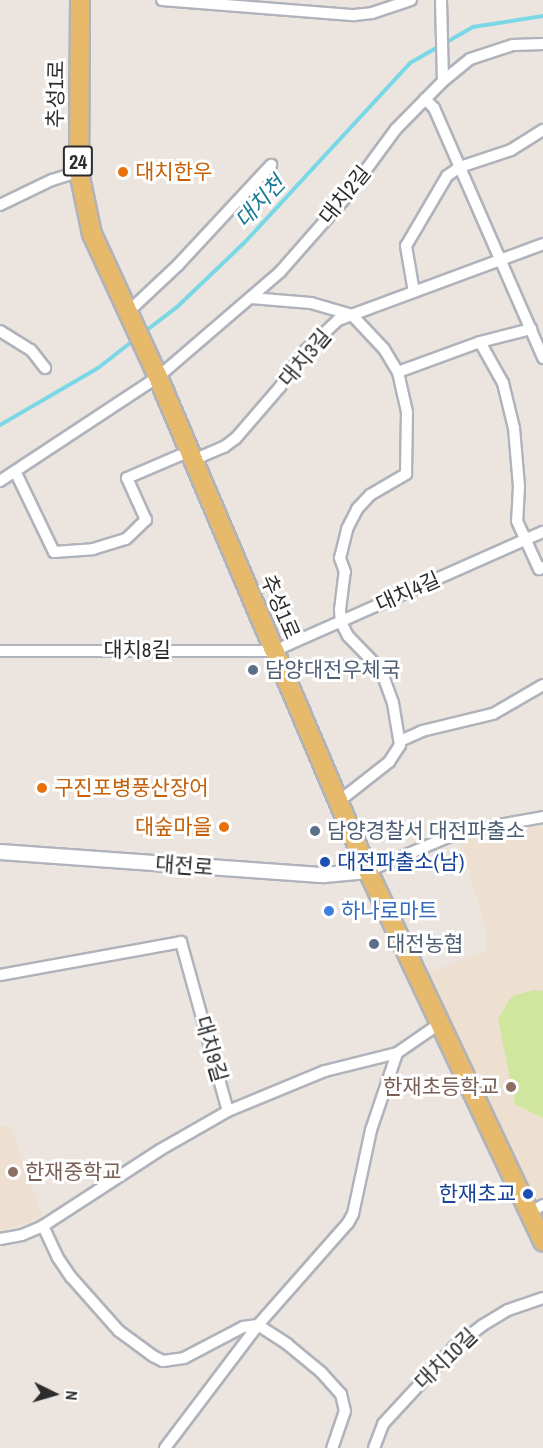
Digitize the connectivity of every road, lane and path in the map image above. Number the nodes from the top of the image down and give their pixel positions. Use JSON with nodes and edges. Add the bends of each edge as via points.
{"nodes":[{"id":1,"x":80,"y":0,"type":"edge"},
{"id":2,"x":162,"y":0,"type":"edge"},
{"id":3,"x":411,"y":0,"type":"edge"},
{"id":4,"x":441,"y":4,"type":"edge"},
{"id":5,"x":543,"y":44,"type":"edge"},
{"id":6,"x":443,"y":81,"type":"junction"},
{"id":7,"x":425,"y":99,"type":"junction"},
{"id":8,"x":543,"y":130,"type":"edge"},
{"id":9,"x":271,"y":165,"type":"dead end"},
{"id":10,"x":460,"y":167,"type":"junction"},
{"id":11,"x":79,"y":172,"type":"junction"},
{"id":12,"x":0,"y":206,"type":"edge"},
{"id":13,"x":543,"y":244,"type":"edge"},
{"id":14,"x":501,"y":258,"type":"junction"},
{"id":15,"x":414,"y":292,"type":"junction"},
{"id":16,"x":251,"y":298,"type":"junction"},
{"id":17,"x":128,"y":312,"type":"junction"},
{"id":18,"x":352,"y":315,"type":"junction"},
{"id":19,"x":531,"y":329,"type":"junction"},
{"id":20,"x":0,"y":332,"type":"edge"},
{"id":21,"x":480,"y":342,"type":"junction"},
{"id":22,"x":543,"y":358,"type":"edge"},
{"id":23,"x":45,"y":368,"type":"dead end"},
{"id":24,"x":398,"y":372,"type":"junction"},
{"id":25,"x":158,"y":377,"type":"junction"},
{"id":26,"x":192,"y":456,"type":"junction"},
{"id":27,"x":15,"y":471,"type":"junction"},
{"id":28,"x":0,"y":481,"type":"edge"},
{"id":29,"x":543,"y":532,"type":"edge"},
{"id":30,"x":524,"y":540,"type":"junction"},
{"id":31,"x":543,"y":567,"type":"edge"},
{"id":32,"x":341,"y":622,"type":"junction"},
{"id":33,"x":0,"y":651,"type":"edge"},
{"id":34,"x":273,"y":651,"type":"junction"},
{"id":35,"x":543,"y":685,"type":"edge"},
{"id":36,"x":400,"y":741,"type":"junction"},
{"id":37,"x":338,"y":802,"type":"junction"},
{"id":38,"x":543,"y":817,"type":"edge"},
{"id":39,"x":0,"y":852,"type":"edge"},
{"id":40,"x":368,"y":871,"type":"junction"},
{"id":41,"x":0,"y":975,"type":"edge"},
{"id":42,"x":439,"y":1024,"type":"junction"},
{"id":43,"x":397,"y":1053,"type":"junction"},
{"id":44,"x":228,"y":1112,"type":"junction"},
{"id":45,"x":536,"y":1209,"type":"edge"},
{"id":46,"x":43,"y":1226,"type":"junction"},
{"id":47,"x":0,"y":1239,"type":"edge"},
{"id":48,"x":543,"y":1242,"type":"edge"},
{"id":49,"x":543,"y":1298,"type":"edge"},
{"id":50,"x":258,"y":1325,"type":"junction"},
{"id":51,"x":165,"y":1448,"type":"edge"},
{"id":52,"x":332,"y":1448,"type":"edge"},
{"id":53,"x":374,"y":1448,"type":"edge"}],
"edges":[{"from":1,"to":11,"type":"main road","name":"추성1로","number":"24"},
{"from":2,"to":3,"type":"street","via":[[354,15]]},
{"from":4,"to":6,"type":"street"},
{"from":5,"to":6,"type":"street","name":"대치2길","via":[[513,45],[486,52],[470,59]]},
{"from":6,"to":7,"type":"street","name":"대치2길"},
{"from":7,"to":10,"type":"street","via":[[434,108]]},
{"from":7,"to":16,"type":"street","name":"대치2길","via":[[396,129],[324,222]]},
{"from":8,"to":10,"type":"street","via":[[511,150]]},
{"from":9,"to":17,"type":"street","via":[[178,265]]},
{"from":10,"to":14,"type":"street"},
{"from":10,"to":15,"type":"street","via":[[447,176],[406,246]]},
{"from":11,"to":12,"type":"street","via":[[52,180]]},
{"from":11,"to":17,"type":"main road","name":"추성1로","number":"24","via":[[92,234]]},
{"from":13,"to":14,"type":"street","name":"대치3길"},
{"from":14,"to":15,"type":"street","name":"대치3길"},
{"from":14,"to":19,"type":"street"},
{"from":15,"to":18,"type":"street","name":"대치3길"},
{"from":16,"to":18,"type":"street","via":[[311,303]]},
{"from":16,"to":25,"type":"street","name":"대치2길"},
{"from":17,"to":25,"type":"main road","name":"추성1로","number":"24"},
{"from":18,"to":24,"type":"street","via":[[384,349]]},
{"from":18,"to":26,"type":"street","name":"대치3길","via":[[338,320],[304,352],[237,438],[224,447]]},
{"from":19,"to":21,"type":"street"},
{"from":19,"to":22,"type":"street"},
{"from":20,"to":23,"type":"street","via":[[31,350]]},
{"from":21,"to":24,"type":"street"},
{"from":21,"to":30,"type":"street","via":[[503,383],[514,428],[519,486],[516,516]]},
{"from":24,"to":32,"type":"street","via":[[407,412],[406,474],[370,495],[347,529],[340,558],[345,572]]},
{"from":25,"to":26,"type":"main road","name":"추성1로","number":"24"},
{"from":25,"to":27,"type":"street"},
{"from":26,"to":27,"type":"street","name":"대치3길","via":[[127,478],[146,520],[126,539],[93,549],[54,552]]},
{"from":26,"to":34,"type":"main road","name":"추성1로","number":"24"},
{"from":27,"to":28,"type":"street"},
{"from":29,"to":30,"type":"street","name":"대치4길"},
{"from":30,"to":31,"type":"street","via":[[539,569]]},
{"from":30,"to":32,"type":"street","name":"대치4길"},
{"from":32,"to":34,"type":"street","name":"대치4길"},
{"from":32,"to":36,"type":"street","via":[[348,636],[381,670],[393,703]]},
{"from":33,"to":34,"type":"street","name":"대치8길"},
{"from":34,"to":37,"type":"main road","name":"추성1로","number":"24"},
{"from":35,"to":36,"type":"street","via":[[493,714],[422,731]]},
{"from":36,"to":37,"type":"street","via":[[389,762]]},
{"from":37,"to":40,"type":"main road","name":"추성1로","number":"24"},
{"from":38,"to":40,"type":"street","via":[[460,832]]},
{"from":39,"to":40,"type":"street","name":"대전로","via":[[324,875]]},
{"from":40,"to":42,"type":"main road","name":"추성1로","number":"24"},
{"from":41,"to":44,"type":"street","name":"대치9길","via":[[181,942]]},
{"from":42,"to":43,"type":"street","name":"대치9길"},
{"from":42,"to":45,"type":"main road","name":"추성1로","number":"24"},
{"from":43,"to":44,"type":"street","name":"대치9길","via":[[325,1071]]},
{"from":43,"to":50,"type":"street","via":[[371,1130],[353,1214]]},
{"from":44,"to":46,"type":"street","via":[[160,1150]]},
{"from":45,"to":48,"type":"main road","name":"추성1로","number":"24"},
{"from":46,"to":47,"type":"street"},
{"from":46,"to":50,"type":"street","via":[[71,1276],[119,1331],[153,1356],[163,1360],[184,1358],[243,1327]]},
{"from":49,"to":53,"type":"street","name":"대치10길","via":[[508,1310],[454,1347],[383,1424]]},
{"from":50,"to":51,"type":"street"},
{"from":50,"to":52,"type":"street","via":[[287,1344],[342,1394],[345,1411]]}]}
